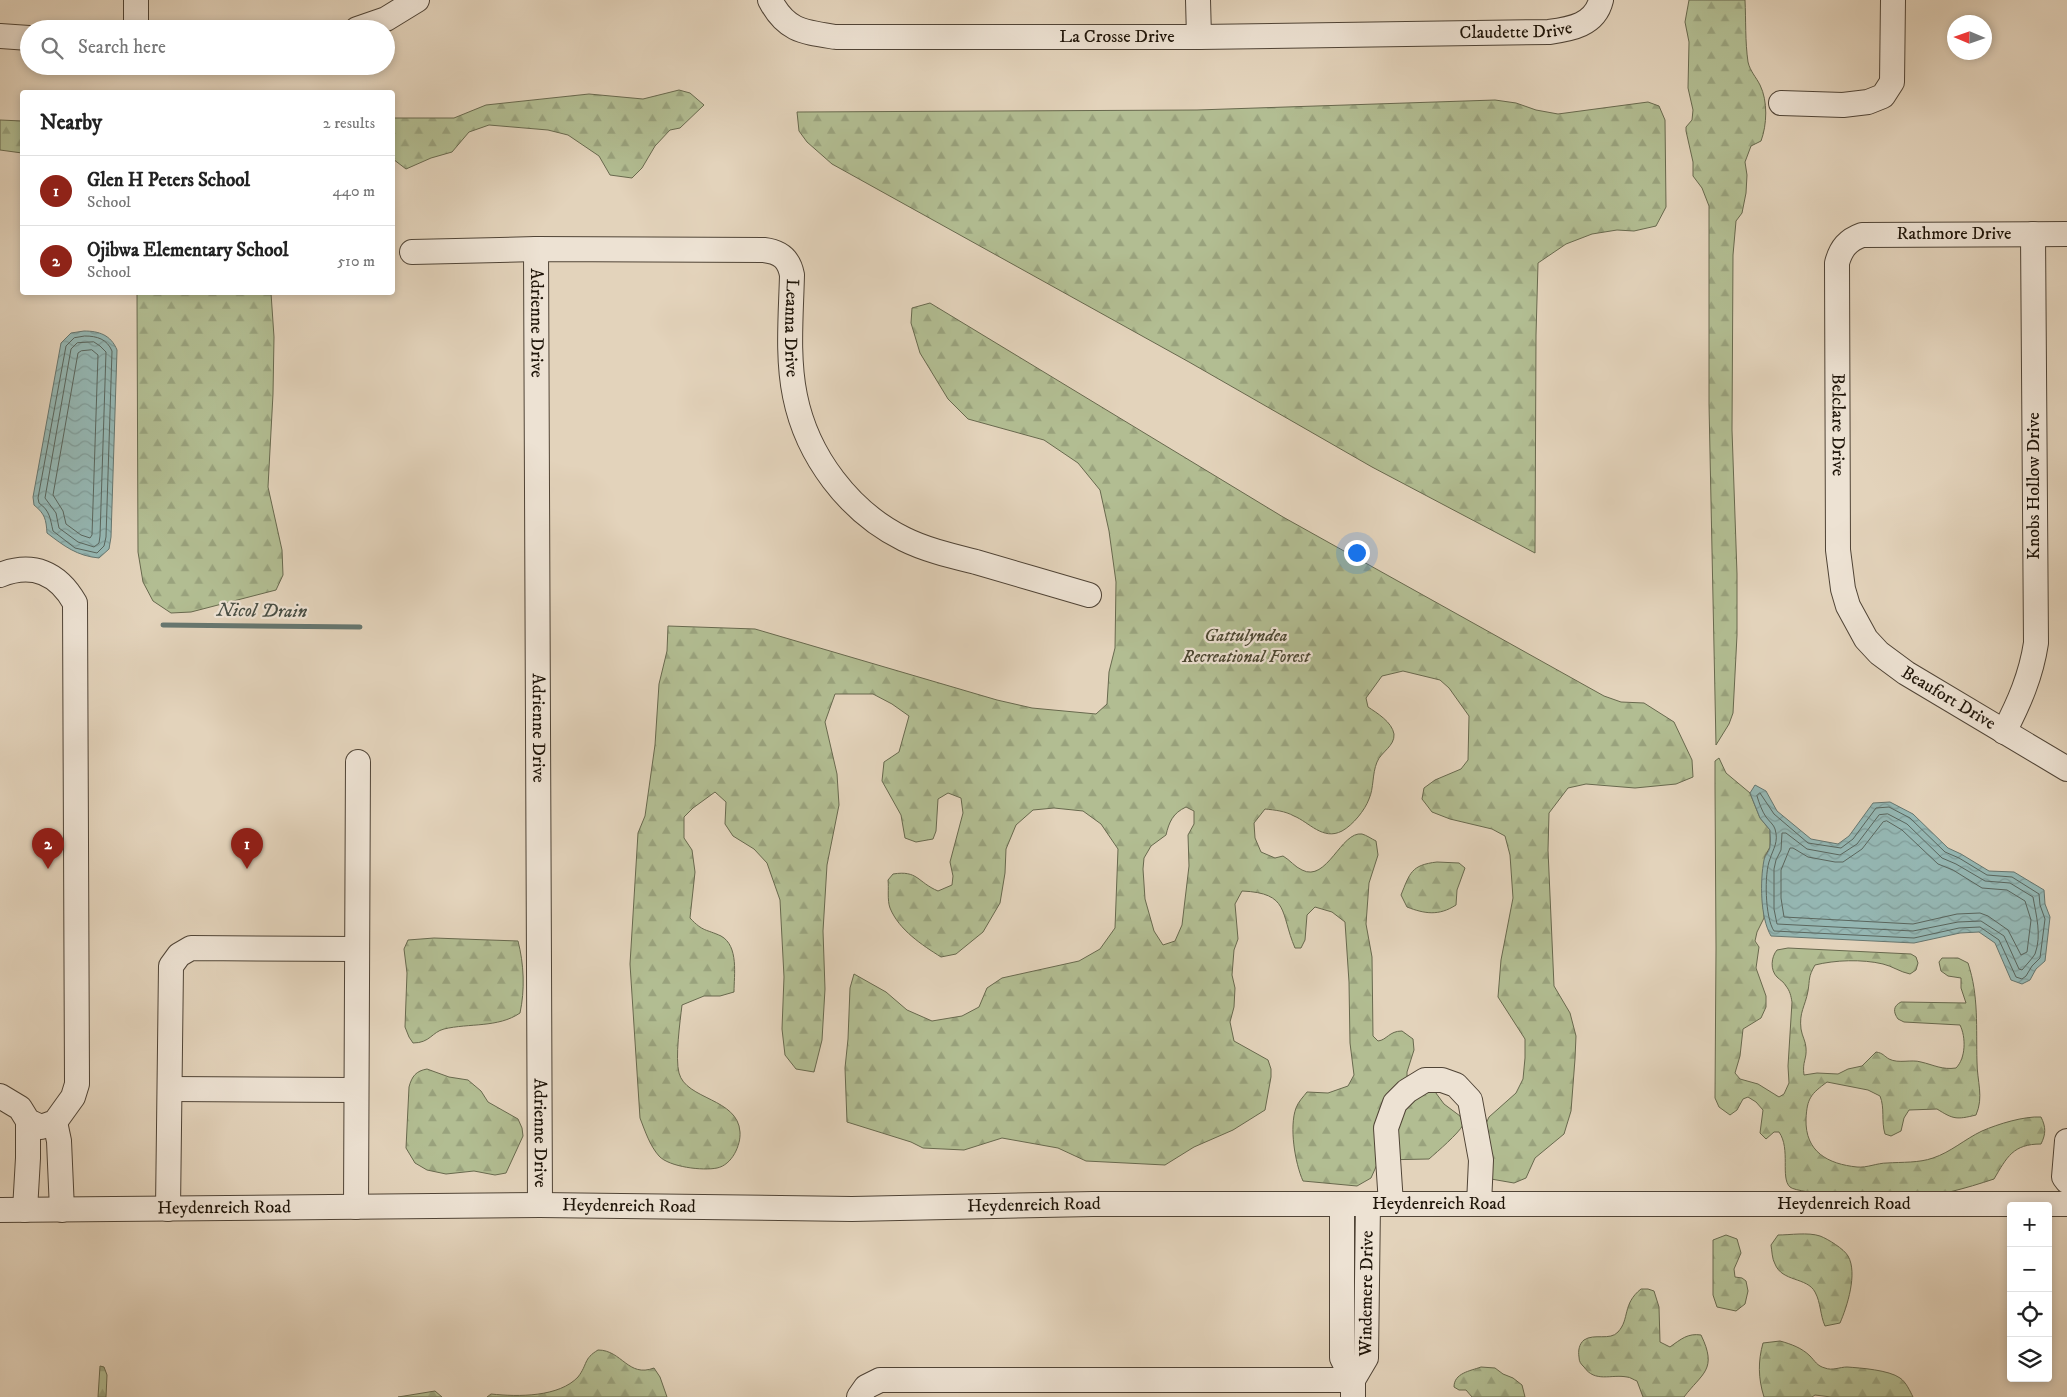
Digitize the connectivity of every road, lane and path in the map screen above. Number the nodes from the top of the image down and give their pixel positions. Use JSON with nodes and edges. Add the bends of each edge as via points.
{"nodes":[{"id":1,"x":136,"y":0,"type":"edge"},
{"id":2,"x":417,"y":0,"type":"edge"},
{"id":3,"x":770,"y":0,"type":"edge"},
{"id":4,"x":1198,"y":0,"type":"edge"},
{"id":5,"x":1601,"y":0,"type":"edge"},
{"id":6,"x":1893,"y":0,"type":"edge"},
{"id":7,"x":136,"y":20,"type":"edge"},
{"id":8,"x":383,"y":20,"type":"edge"},
{"id":9,"x":1446,"y":34,"type":"joint"},
{"id":10,"x":0,"y":36,"type":"edge"},
{"id":11,"x":20,"y":37,"type":"edge"},
{"id":12,"x":1198,"y":37,"type":"junction"},
{"id":13,"x":1781,"y":103,"type":"dead end"},
{"id":14,"x":2033,"y":234,"type":"junction"},
{"id":15,"x":2067,"y":234,"type":"edge"},
{"id":16,"x":1845,"y":245,"type":"joint"},
{"id":17,"x":536,"y":249,"type":"junction"},
{"id":18,"x":412,"y":252,"type":"dead end"},
{"id":19,"x":0,"y":575,"type":"edge"},
{"id":20,"x":1089,"y":595,"type":"dead end"},
{"id":21,"x":1848,"y":606,"type":"joint"},
{"id":22,"x":2004,"y":732,"type":"junction"},
{"id":23,"x":358,"y":762,"type":"dead end"},
{"id":24,"x":2067,"y":769,"type":"edge"},
{"id":25,"x":357,"y":949,"type":"junction"},
{"id":26,"x":170,"y":1089,"type":"junction"},
{"id":27,"x":356,"y":1090,"type":"junction"},
{"id":28,"x":0,"y":1096,"type":"edge"},
{"id":29,"x":28,"y":1121,"type":"junction"},
{"id":30,"x":55,"y":1122,"type":"junction"},
{"id":31,"x":2067,"y":1141,"type":"edge"},
{"id":32,"x":2067,"y":1181,"type":"edge"},
{"id":33,"x":1342,"y":1204,"type":"junction"},
{"id":34,"x":1380,"y":1204,"type":"junction"},
{"id":35,"x":1479,"y":1204,"type":"junction"},
{"id":36,"x":2067,"y":1204,"type":"edge"},
{"id":37,"x":540,"y":1205,"type":"junction"},
{"id":38,"x":356,"y":1207,"type":"junction"},
{"id":39,"x":168,"y":1209,"type":"junction"},
{"id":40,"x":0,"y":1210,"type":"edge"},
{"id":41,"x":26,"y":1210,"type":"junction"},
{"id":42,"x":62,"y":1210,"type":"junction"},
{"id":43,"x":1097,"y":1389,"type":"edge"},
{"id":44,"x":1353,"y":1389,"type":"edge"},
{"id":45,"x":863,"y":1392,"type":"edge"}],
"edges":[{"from":1,"to":7,"type":"street"},
{"from":2,"to":8,"type":"street"},
{"from":3,"to":12,"type":"street","name":"La Crosse Drive","via":[[777,13],[791,26],[804,32],[836,37]]},
{"from":4,"to":12,"type":"street"},
{"from":5,"to":9,"type":"street","name":"Claudette Drive","via":[[1592,19],[1571,29]]},
{"from":6,"to":13,"type":"street","via":[[1892,82],[1884,96],[1843,105]]},
{"from":9,"to":12,"type":"street","name":"La Crosse Drive"},
{"from":10,"to":11,"type":"street"},
{"from":14,"to":15,"type":"street","name":"Rathmore Drive"},
{"from":14,"to":16,"type":"street","name":"Rathmore Drive","via":[[1862,235]]},
{"from":14,"to":22,"type":"street","name":"Knobs Hollow Drive","via":[[2036,643],[2027,683]]},
{"from":16,"to":21,"type":"street","name":"Belclare Drive","via":[[1837,263],[1838,550],[1842,588]]},
{"from":17,"to":18,"type":"street","name":"Leanna Drive"},
{"from":17,"to":20,"type":"street","name":"Leanna Drive","via":[[764,250],[785,257],[792,275],[791,348],[795,396],[815,452],[837,485],[878,523],[905,540]]},
{"from":17,"to":37,"type":"street","name":"Adrienne Drive"},
{"from":19,"to":30,"type":"street","via":[[41,571],[66,589],[75,603],[76,1084],[73,1097]]},
{"from":21,"to":22,"type":"street","name":"Beaufort Drive","via":[[1866,639],[1891,663]]},
{"from":22,"to":24,"type":"street","name":"Beaufort Drive"},
{"from":23,"to":25,"type":"street"},
{"from":25,"to":26,"type":"street","via":[[191,948],[179,955],[171,966]]},
{"from":25,"to":27,"type":"street"},
{"from":26,"to":27,"type":"street"},
{"from":26,"to":39,"type":"street"},
{"from":27,"to":38,"type":"street"},
{"from":28,"to":29,"type":"street","via":[[20,1108]]},
{"from":29,"to":30,"type":"street","via":[[41,1127]]},
{"from":29,"to":41,"type":"street"},
{"from":30,"to":42,"type":"street"},
{"from":31,"to":32,"type":"street","via":[[2064,1177]]},
{"from":33,"to":34,"type":"street","name":"Heydenreich Road"},
{"from":33,"to":37,"type":"street","name":"Heydenreich Road","via":[[1093,1204],[852,1209]]},
{"from":33,"to":44,"type":"street","name":"Windemere Drive","via":[[1342,1358]]},
{"from":34,"to":35,"type":"street","name":"Heydenreich Road"},
{"from":34,"to":35,"type":"street","name":"Windemere Drive","via":[[1386,1128],[1395,1103],[1425,1080],[1442,1080],[1456,1085],[1470,1100],[1481,1160]]},
{"from":34,"to":44,"type":"street","name":"Windemere Drive","via":[[1366,1358]]},
{"from":35,"to":36,"type":"street","name":"Heydenreich Road"},
{"from":37,"to":38,"type":"street","name":"Heydenreich Road"},
{"from":38,"to":39,"type":"street","name":"Heydenreich Road"},
{"from":39,"to":42,"type":"street","name":"Heydenreich Road"},
{"from":40,"to":41,"type":"street","name":"Heydenreich Road"},
{"from":41,"to":42,"type":"street","name":"Heydenreich Road"},
{"from":43,"to":44,"type":"street"},
{"from":43,"to":45,"type":"street","via":[[880,1380]]}]}
